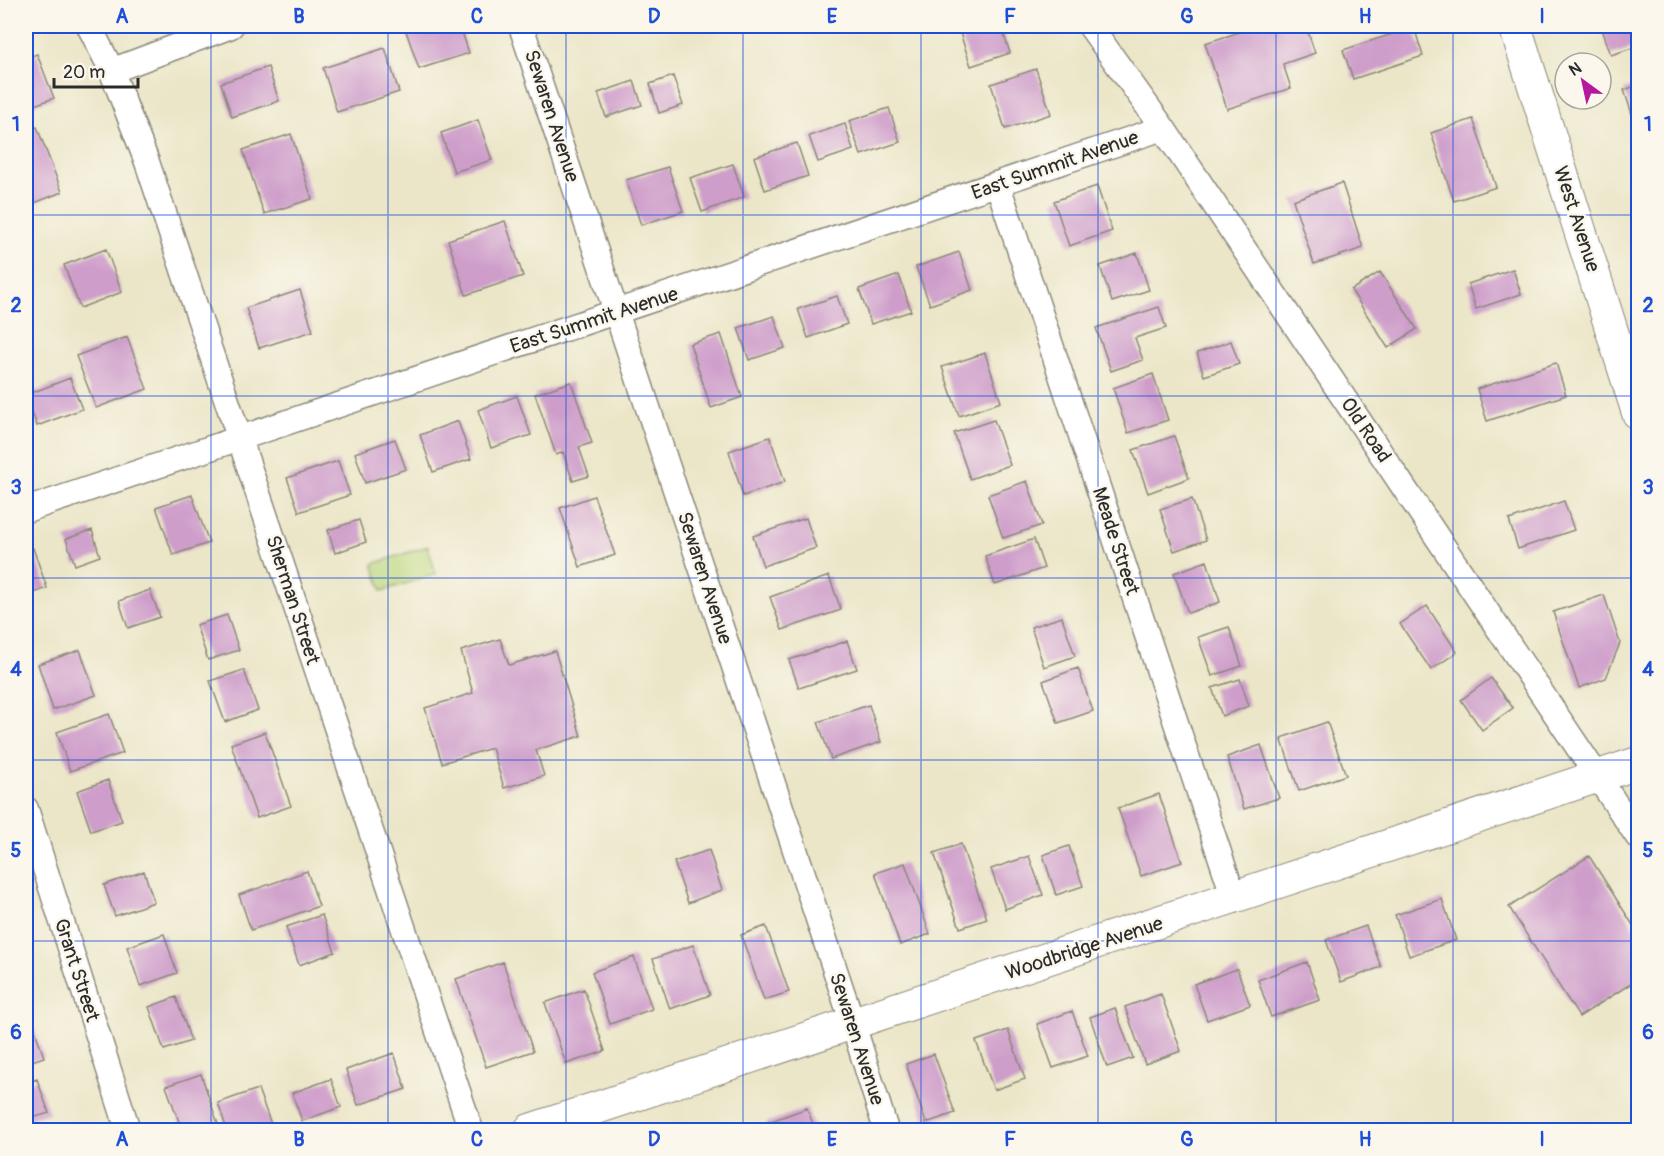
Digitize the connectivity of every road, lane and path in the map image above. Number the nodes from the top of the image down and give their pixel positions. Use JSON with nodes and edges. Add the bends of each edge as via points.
{"nodes":[{"id":1,"x":88,"y":26,"type":"edge"},
{"id":2,"x":231,"y":26,"type":"edge"},
{"id":3,"x":521,"y":26,"type":"edge"},
{"id":4,"x":1090,"y":26,"type":"edge"},
{"id":5,"x":1515,"y":26,"type":"edge"},
{"id":6,"x":111,"y":71,"type":"junction"},
{"id":7,"x":1163,"y":128,"type":"junction"},
{"id":8,"x":998,"y":185,"type":"junction"},
{"id":9,"x":617,"y":312,"type":"junction"},
{"id":10,"x":1638,"y":412,"type":"edge"},
{"id":11,"x":239,"y":438,"type":"junction"},
{"id":12,"x":26,"y":510,"type":"edge"},
{"id":13,"x":1638,"y":763,"type":"edge"},
{"id":14,"x":1600,"y":776,"type":"junction"},
{"id":15,"x":26,"y":809,"type":"edge"},
{"id":16,"x":1638,"y":837,"type":"edge"},
{"id":17,"x":1234,"y":898,"type":"junction"},
{"id":18,"x":853,"y":1024,"type":"junction"},
{"id":19,"x":128,"y":1131,"type":"edge"},
{"id":20,"x":471,"y":1131,"type":"edge"},
{"id":21,"x":530,"y":1131,"type":"edge"},
{"id":22,"x":886,"y":1131,"type":"edge"}],
"edges":[{"from":1,"to":6,"type":"street","name":"Sherman Street"},
{"from":2,"to":6,"type":"street"},
{"from":3,"to":9,"type":"street","name":"Sewaren Avenue"},
{"from":4,"to":7,"type":"street","name":"Old Road"},
{"from":5,"to":10,"type":"street","name":"West Avenue"},
{"from":6,"to":11,"type":"street","name":"Sherman Street","via":[[147,162]]},
{"from":7,"to":8,"type":"street","name":"East Summit Avenue"},
{"from":7,"to":14,"type":"street","name":"Old Road"},
{"from":8,"to":9,"type":"street","name":"East Summit Avenue"},
{"from":8,"to":17,"type":"street","name":"Meade Street"},
{"from":9,"to":11,"type":"street","name":"East Summit Avenue"},
{"from":9,"to":18,"type":"street","name":"Sewaren Avenue"},
{"from":11,"to":12,"type":"street","name":"East Summit Avenue"},
{"from":11,"to":20,"type":"street","name":"Sherman Street"},
{"from":13,"to":14,"type":"street","name":"Woodbridge Avenue"},
{"from":14,"to":16,"type":"street","name":"Old Road"},
{"from":14,"to":17,"type":"street","name":"Woodbridge Avenue"},
{"from":15,"to":19,"type":"street","name":"Grant Street"},
{"from":17,"to":18,"type":"street","name":"Woodbridge Avenue"},
{"from":18,"to":21,"type":"street","name":"Woodbridge Avenue"},
{"from":18,"to":22,"type":"street","name":"Sewaren Avenue"}]}
